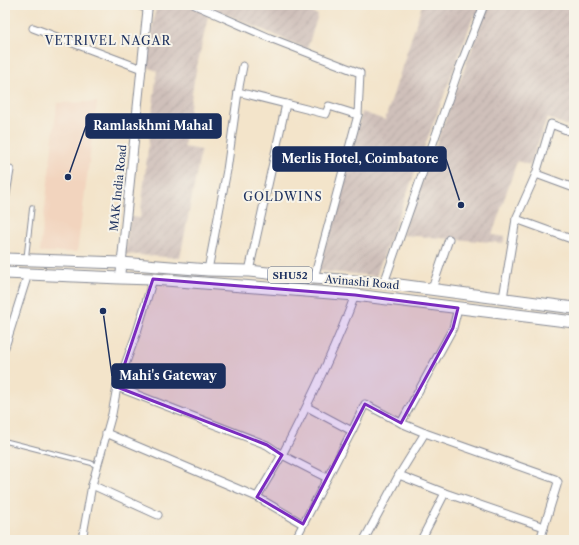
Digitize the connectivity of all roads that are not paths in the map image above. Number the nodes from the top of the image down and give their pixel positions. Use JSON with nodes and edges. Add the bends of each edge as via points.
{"nodes":[{"id":1,"x":138,"y":5,"type":"edge"},
{"id":2,"x":195,"y":5,"type":"edge"},
{"id":3,"x":484,"y":5,"type":"edge"},
{"id":4,"x":148,"y":7,"type":"edge"},
{"id":5,"x":33,"y":28,"type":"dead end"},
{"id":6,"x":243,"y":66,"type":"dead end"},
{"id":7,"x":142,"y":69,"type":"junction"},
{"id":8,"x":238,"y":92,"type":"junction"},
{"id":9,"x":286,"y":104,"type":"junction"},
{"id":10,"x":358,"y":115,"type":"junction"},
{"id":11,"x":574,"y":133,"type":"edge"},
{"id":12,"x":10,"y":170,"type":"dead end"},
{"id":13,"x":536,"y":174,"type":"junction"},
{"id":14,"x":574,"y":188,"type":"edge"},
{"id":15,"x":5,"y":200,"type":"edge"},
{"id":16,"x":32,"y":207,"type":"dead end"},
{"id":17,"x":516,"y":218,"type":"junction"},
{"id":18,"x":449,"y":239,"type":"dead end"},
{"id":19,"x":574,"y":240,"type":"edge"},
{"id":20,"x":5,"y":259,"type":"edge"},
{"id":21,"x":26,"y":260,"type":"junction"},
{"id":22,"x":122,"y":263,"type":"junction"},
{"id":23,"x":208,"y":270,"type":"junction"},
{"id":24,"x":250,"y":271,"type":"junction"},
{"id":25,"x":5,"y":273,"type":"edge"},
{"id":26,"x":28,"y":274,"type":"junction"},
{"id":27,"x":120,"y":278,"type":"junction"},
{"id":28,"x":314,"y":278,"type":"junction"},
{"id":29,"x":153,"y":279,"type":"junction"},
{"id":30,"x":384,"y":283,"type":"junction"},
{"id":31,"x":432,"y":289,"type":"junction"},
{"id":32,"x":355,"y":295,"type":"junction"},
{"id":33,"x":503,"y":298,"type":"junction"},
{"id":34,"x":458,"y":308,"type":"junction"},
{"id":35,"x":574,"y":308,"type":"edge"},
{"id":36,"x":574,"y":322,"type":"edge"},
{"id":37,"x":5,"y":347,"type":"edge"},
{"id":38,"x":117,"y":387,"type":"junction"},
{"id":39,"x":307,"y":407,"type":"junction"},
{"id":40,"x":401,"y":422,"type":"junction"},
{"id":41,"x":352,"y":431,"type":"junction"},
{"id":42,"x":106,"y":433,"type":"junction"},
{"id":43,"x":425,"y":433,"type":"junction"},
{"id":44,"x":5,"y":441,"type":"edge"},
{"id":45,"x":282,"y":455,"type":"junction"},
{"id":46,"x":97,"y":466,"type":"junction"},
{"id":47,"x":398,"y":475,"type":"junction"},
{"id":48,"x":327,"y":478,"type":"junction"},
{"id":49,"x":92,"y":485,"type":"junction"},
{"id":50,"x":445,"y":493,"type":"junction"},
{"id":51,"x":257,"y":497,"type":"junction"},
{"id":52,"x":158,"y":515,"type":"dead end"},
{"id":53,"x":303,"y":524,"type":"junction"},
{"id":54,"x":544,"y":527,"type":"junction"},
{"id":55,"x":422,"y":538,"type":"edge"},
{"id":56,"x":82,"y":540,"type":"edge"},
{"id":57,"x":295,"y":540,"type":"edge"},
{"id":58,"x":364,"y":540,"type":"edge"},
{"id":59,"x":430,"y":540,"type":"edge"},
{"id":60,"x":540,"y":540,"type":"edge"}],
"edges":[{"from":1,"to":4,"type":"street"},
{"from":2,"to":10,"type":"street","via":[[360,74]]},
{"from":3,"to":30,"type":"street"},
{"from":4,"to":7,"type":"street","name":"MAK India Road"},
{"from":5,"to":7,"type":"street"},
{"from":6,"to":8,"type":"street"},
{"from":7,"to":22,"type":"street","name":"MAK India Road"},
{"from":8,"to":9,"type":"street"},
{"from":8,"to":23,"type":"street","via":[[227,170]]},
{"from":9,"to":10,"type":"street","via":[[326,114],[329,106]]},
{"from":9,"to":24,"type":"street"},
{"from":10,"to":28,"type":"street"},
{"from":11,"to":13,"type":"street","via":[[551,124]]},
{"from":12,"to":15,"type":"street"},
{"from":13,"to":14,"type":"street"},
{"from":13,"to":17,"type":"street"},
{"from":16,"to":21,"type":"lane"},
{"from":17,"to":19,"type":"street"},
{"from":17,"to":33,"type":"street"},
{"from":18,"to":31,"type":"street"},
{"from":20,"to":21,"type":"main road","name":"Avinashi Road","number":"SHU52"},
{"from":21,"to":22,"type":"main road","name":"Avinashi Road","number":"SHU52"},
{"from":22,"to":23,"type":"main road","name":"Avinashi Road","number":"SHU52"},
{"from":22,"to":27,"type":"street","name":"MAK India Road"},
{"from":23,"to":24,"type":"main road","name":"Avinashi Road","number":"SHU52"},
{"from":24,"to":28,"type":"main road","name":"Avinashi Road","number":"SHU52"},
{"from":25,"to":26,"type":"main road","name":"Avinashi Road","number":"SHU52"},
{"from":26,"to":27,"type":"main road","name":"Avinashi Road","number":"SHU52"},
{"from":26,"to":37,"type":"street"},
{"from":27,"to":29,"type":"main road","name":"Avinashi Road","number":"SHU52"},
{"from":28,"to":30,"type":"main road","name":"Avinashi Road","number":"SHU52"},
{"from":29,"to":32,"type":"main road","name":"Avinashi Road","number":"SHU52"},
{"from":29,"to":38,"type":"street","via":[[138,332]]},
{"from":30,"to":31,"type":"main road","name":"Avinashi Road","number":"SHU52"},
{"from":31,"to":33,"type":"main road","name":"Avinashi Road","number":"SHU52"},
{"from":32,"to":34,"type":"main road","name":"Avinashi Road","number":"SHU52"},
{"from":32,"to":39,"type":"street"},
{"from":33,"to":35,"type":"main road","name":"Avinashi Road","number":"SHU52"},
{"from":34,"to":36,"type":"main road","name":"Avinashi Road","number":"SHU52"},
{"from":34,"to":40,"type":"street","via":[[453,328]]},
{"from":38,"to":42,"type":"street"},
{"from":38,"to":45,"type":"street","via":[[267,445]]},
{"from":39,"to":41,"type":"street"},
{"from":39,"to":45,"type":"street"},
{"from":40,"to":41,"type":"street","via":[[365,404]]},
{"from":40,"to":43,"type":"street"},
{"from":41,"to":48,"type":"street"},
{"from":42,"to":46,"type":"street"},
{"from":42,"to":51,"type":"street"},
{"from":43,"to":47,"type":"street"},
{"from":43,"to":54,"type":"street","via":[[555,479],[558,482]]},
{"from":44,"to":46,"type":"lane"},
{"from":45,"to":48,"type":"street"},
{"from":45,"to":51,"type":"street"},
{"from":46,"to":49,"type":"street"},
{"from":47,"to":50,"type":"street"},
{"from":47,"to":58,"type":"street"},
{"from":48,"to":53,"type":"street"},
{"from":49,"to":52,"type":"street"},
{"from":49,"to":56,"type":"street"},
{"from":50,"to":54,"type":"street"},
{"from":50,"to":55,"type":"street"},
{"from":51,"to":53,"type":"street"},
{"from":53,"to":57,"type":"street"},
{"from":54,"to":60,"type":"street"},
{"from":55,"to":59,"type":"street"}]}
